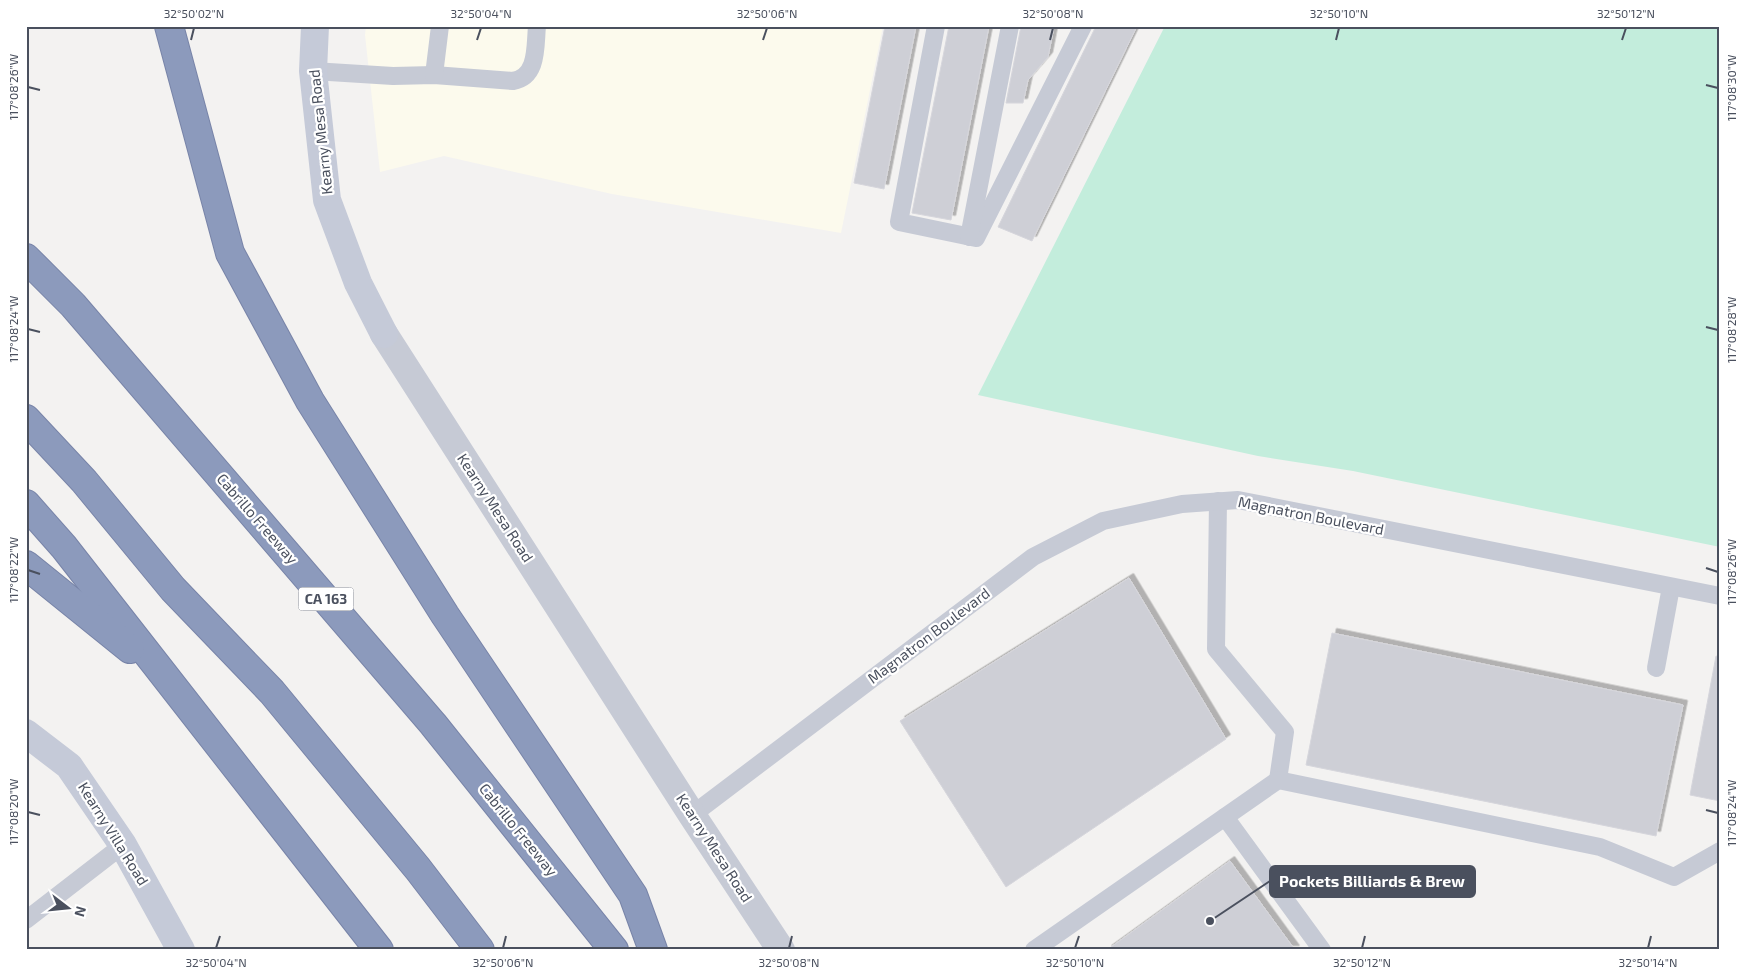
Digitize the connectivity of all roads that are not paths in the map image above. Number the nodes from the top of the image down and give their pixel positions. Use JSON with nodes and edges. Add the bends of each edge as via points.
{"nodes":[{"id":1,"x":169,"y":26,"type":"edge"},
{"id":2,"x":316,"y":26,"type":"edge"},
{"id":3,"x":440,"y":26,"type":"edge"},
{"id":4,"x":537,"y":26,"type":"edge"},
{"id":5,"x":936,"y":26,"type":"edge"},
{"id":6,"x":1010,"y":26,"type":"edge"},
{"id":7,"x":1079,"y":31,"type":"edge"},
{"id":8,"x":313,"y":71,"type":"junction"},
{"id":9,"x":434,"y":75,"type":"junction"},
{"id":10,"x":969,"y":237,"type":"junction"},
{"id":11,"x":26,"y":258,"type":"edge"},
{"id":12,"x":26,"y":419,"type":"edge"},
{"id":13,"x":1218,"y":501,"type":"junction"},
{"id":14,"x":26,"y":504,"type":"edge"},
{"id":15,"x":26,"y":565,"type":"edge"},
{"id":16,"x":1671,"y":587,"type":"junction"},
{"id":17,"x":1720,"y":596,"type":"edge"},
{"id":18,"x":1656,"y":668,"type":"dead end"},
{"id":19,"x":170,"y":682,"type":"junction"},
{"id":20,"x":26,"y":733,"type":"edge"},
{"id":21,"x":1278,"y":780,"type":"junction"},
{"id":22,"x":692,"y":815,"type":"junction"},
{"id":23,"x":1226,"y":816,"type":"junction"},
{"id":24,"x":123,"y":845,"type":"junction"},
{"id":25,"x":1720,"y":851,"type":"edge"},
{"id":26,"x":26,"y":920,"type":"edge"},
{"id":27,"x":181,"y":950,"type":"edge"},
{"id":28,"x":379,"y":950,"type":"edge"},
{"id":29,"x":480,"y":950,"type":"edge"},
{"id":30,"x":614,"y":950,"type":"edge"},
{"id":31,"x":653,"y":950,"type":"edge"},
{"id":32,"x":781,"y":950,"type":"edge"},
{"id":33,"x":1034,"y":950,"type":"edge"},
{"id":34,"x":1322,"y":950,"type":"edge"}],
"edges":[{"from":1,"to":31,"type":"highway","via":[[230,252],[316,409],[451,624],[632,895]]},
{"from":2,"to":8,"type":"street","name":"Kearny Mesa Road"},
{"from":3,"to":9,"type":"lane"},
{"from":4,"to":9,"type":"lane","via":[[531,70],[522,80]]},
{"from":5,"to":10,"type":"lane","via":[[898,222]]},
{"from":6,"to":10,"type":"lane"},
{"from":7,"to":10,"type":"lane","via":[[976,238]]},
{"from":8,"to":9,"type":"lane"},
{"from":8,"to":22,"type":"street","name":"Kearny Mesa Road","via":[[327,200],[358,283],[384,334]]},
{"from":11,"to":30,"type":"highway","name":"Cabrillo Freeway","number":"CA 163","via":[[73,304],[433,724]]},
{"from":12,"to":29,"type":"highway","via":[[84,481],[174,589],[272,692],[418,869]]},
{"from":13,"to":16,"type":"lane","name":"Magnatron Boulevard","via":[[1238,500]]},
{"from":13,"to":21,"type":"lane","via":[[1216,649],[1285,732]]},
{"from":13,"to":22,"type":"lane","name":"Magnatron Boulevard","via":[[1182,504],[1102,521],[1033,557]]},
{"from":14,"to":19,"type":"highway"},
{"from":15,"to":19,"type":"highway"},
{"from":16,"to":17,"type":"lane","name":"Magnatron Boulevard"},
{"from":16,"to":18,"type":"lane"},
{"from":19,"to":28,"type":"highway"},
{"from":20,"to":24,"type":"street","name":"Kearny Villa Road","via":[[69,766]]},
{"from":21,"to":23,"type":"lane"},
{"from":21,"to":25,"type":"lane","via":[[1600,847],[1674,877]]},
{"from":22,"to":32,"type":"street","name":"Kearny Mesa Road"},
{"from":23,"to":33,"type":"lane"},
{"from":23,"to":34,"type":"lane"},
{"from":24,"to":26,"type":"lane"},
{"from":24,"to":27,"type":"street","name":"Kearny Villa Road"}]}
